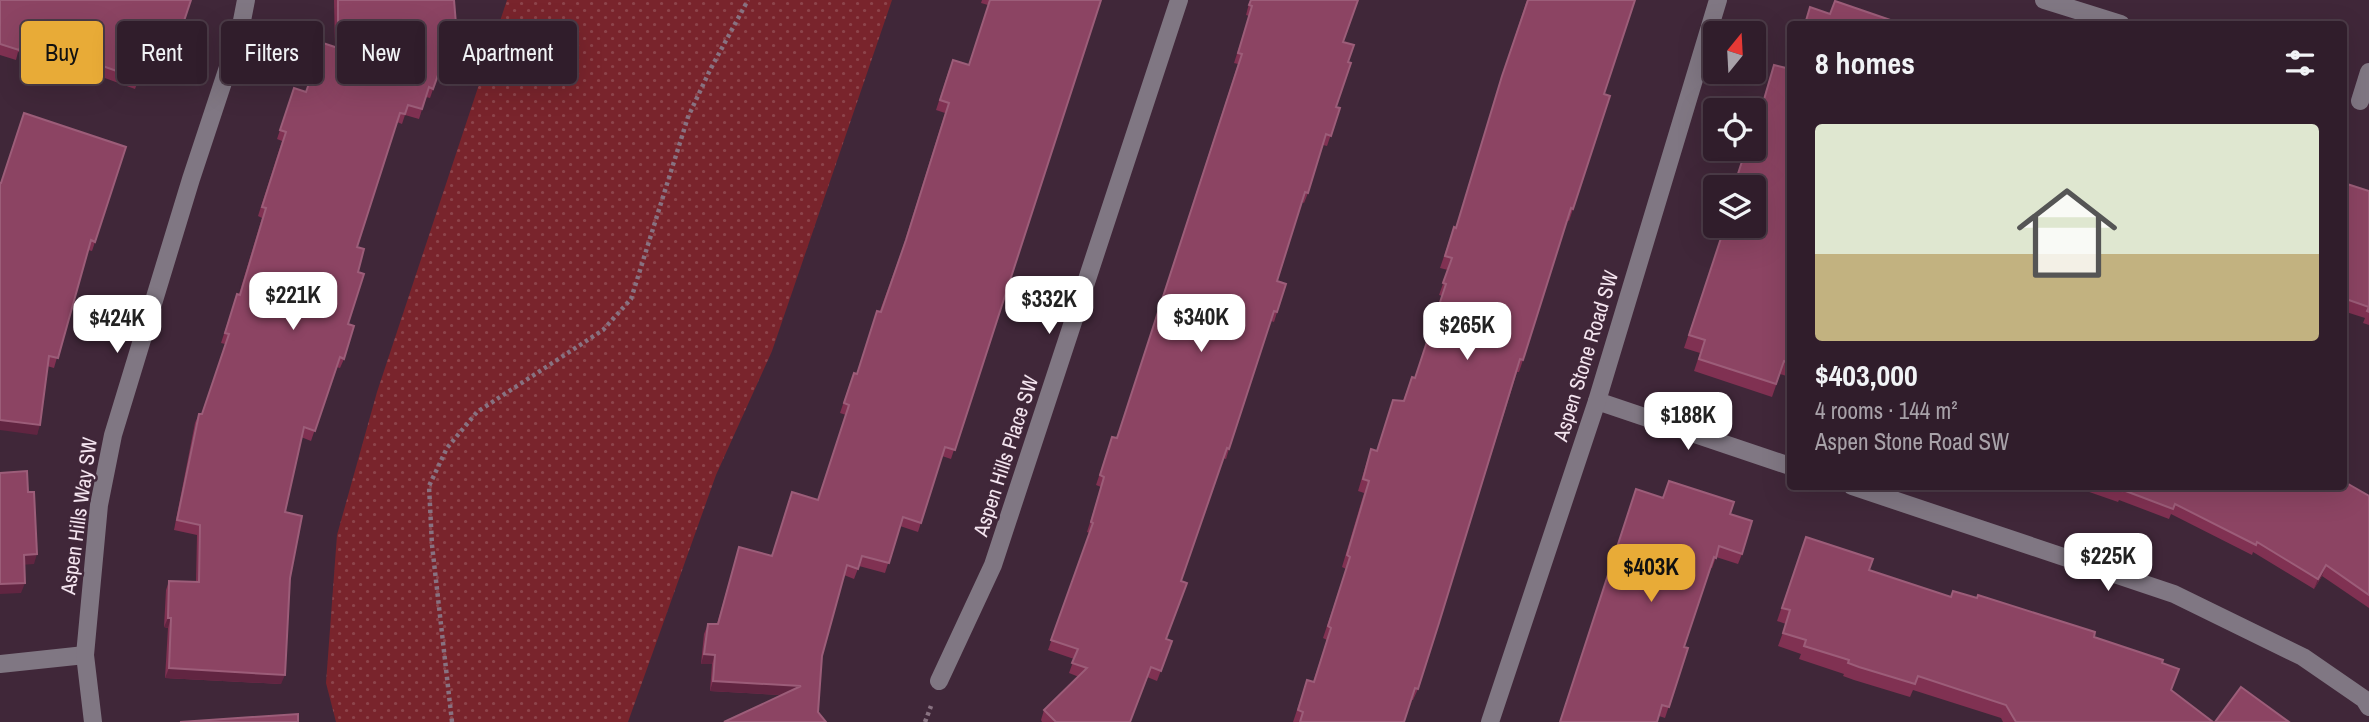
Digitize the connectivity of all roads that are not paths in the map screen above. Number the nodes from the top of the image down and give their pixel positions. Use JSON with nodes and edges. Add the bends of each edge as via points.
{"nodes":[{"id":1,"x":246,"y":0,"type":"edge"},
{"id":2,"x":1179,"y":0,"type":"edge"},
{"id":3,"x":1718,"y":0,"type":"edge"},
{"id":4,"x":2045,"y":0,"type":"edge"},
{"id":5,"x":2112,"y":21,"type":"edge"},
{"id":6,"x":2369,"y":72,"type":"edge"},
{"id":7,"x":2357,"y":100,"type":"edge"},
{"id":8,"x":1597,"y":401,"type":"junction"},
{"id":9,"x":1787,"y":465,"type":"edge"},
{"id":10,"x":1864,"y":490,"type":"edge"},
{"id":11,"x":85,"y":655,"type":"junction"},
{"id":12,"x":0,"y":664,"type":"edge"},
{"id":13,"x":939,"y":681,"type":"dead end"},
{"id":14,"x":2369,"y":707,"type":"edge"},
{"id":15,"x":93,"y":722,"type":"edge"},
{"id":16,"x":1490,"y":722,"type":"edge"}],
"edges":[{"from":1,"to":11,"type":"street","name":"Aspen Hills Way SW","via":[[113,435],[100,505]]},
{"from":2,"to":13,"type":"street","name":"Aspen Hills Place SW","via":[[993,565]]},
{"from":3,"to":8,"type":"street","name":"Aspen Stone Road SW"},
{"from":4,"to":5,"type":"street"},
{"from":6,"to":7,"type":"street"},
{"from":8,"to":9,"type":"street"},
{"from":8,"to":16,"type":"street","name":"Aspen Stone Road SW"},
{"from":10,"to":14,"type":"street","via":[[2174,594],[2303,657]]},
{"from":11,"to":12,"type":"street"},
{"from":11,"to":15,"type":"street","name":"Aspen Hills Way SW"}]}
